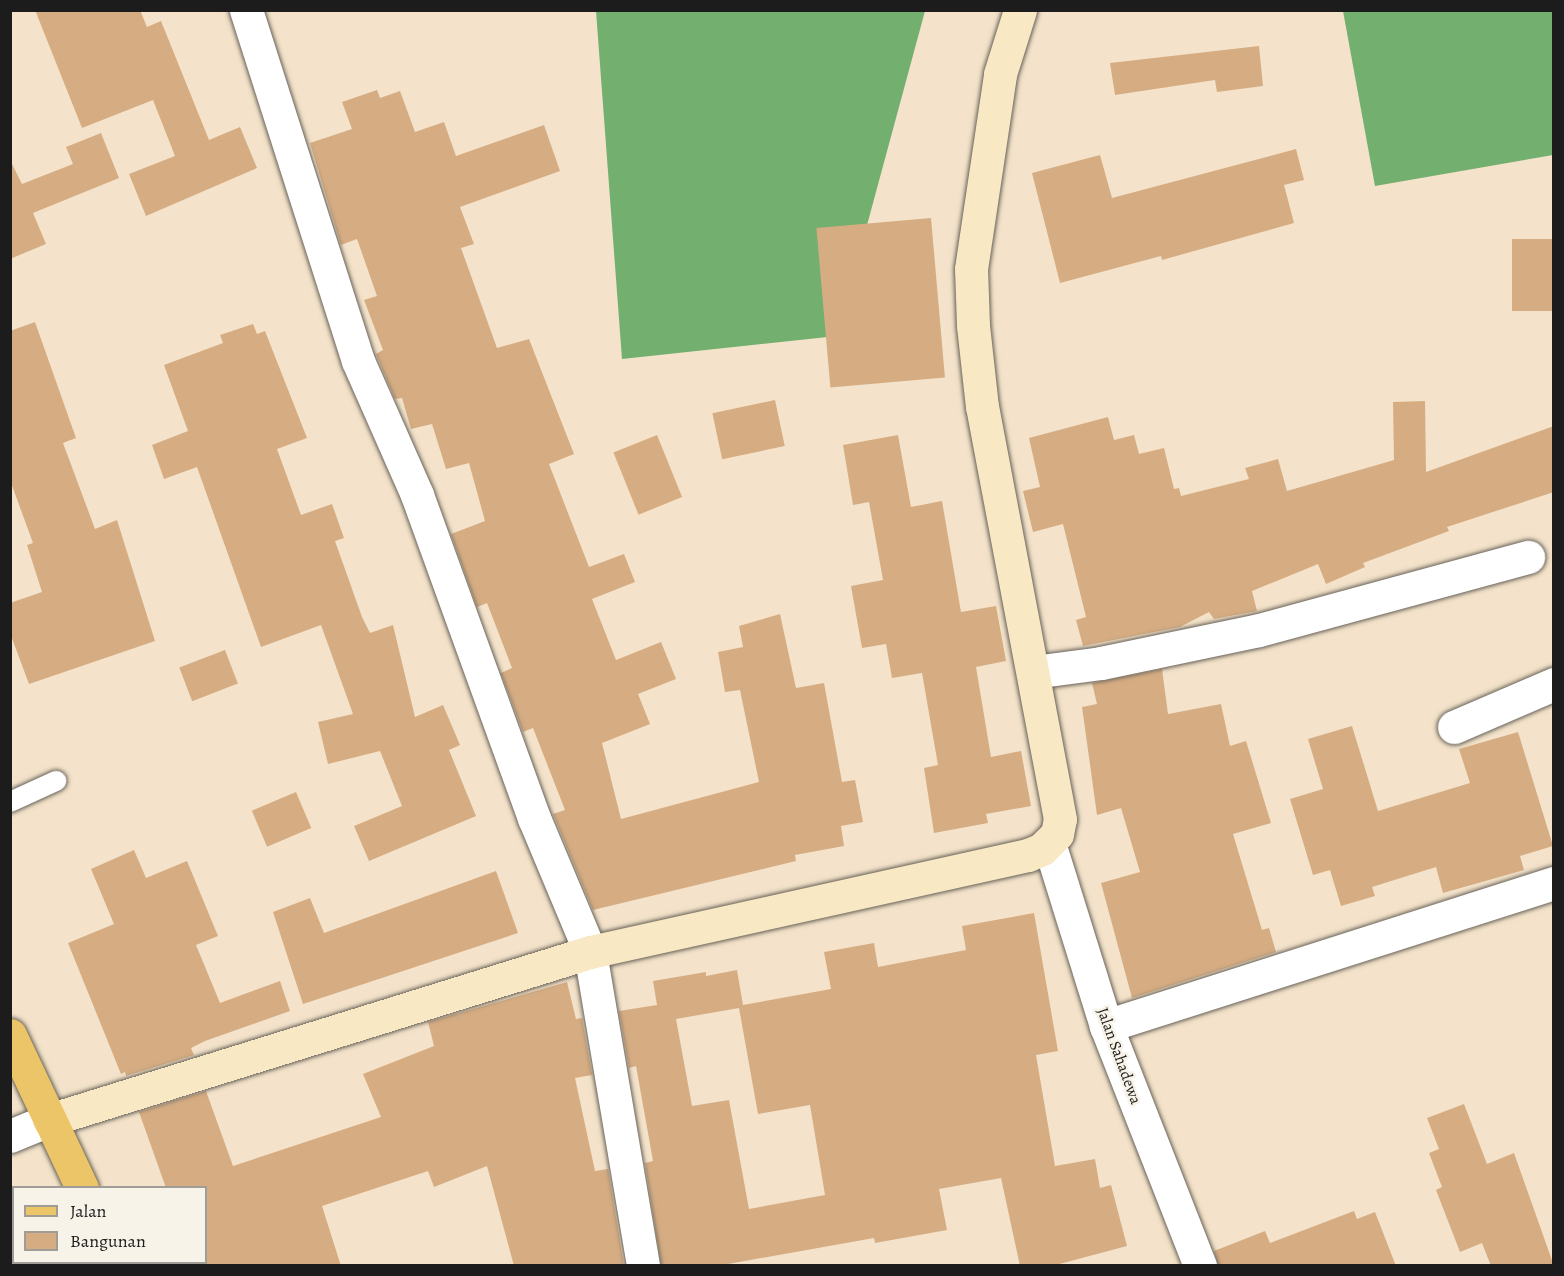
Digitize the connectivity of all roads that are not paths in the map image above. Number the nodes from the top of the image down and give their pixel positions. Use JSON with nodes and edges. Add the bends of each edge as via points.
{"nodes":[{"id":1,"x":246,"y":10,"type":"edge"},
{"id":2,"x":1020,"y":10,"type":"edge"},
{"id":3,"x":1528,"y":557,"type":"dead end"},
{"id":4,"x":1033,"y":672,"type":"junction"},
{"id":5,"x":1554,"y":684,"type":"edge"},
{"id":6,"x":1454,"y":727,"type":"dead end"},
{"id":7,"x":56,"y":782,"type":"dead end"},
{"id":8,"x":10,"y":802,"type":"edge"},
{"id":9,"x":1049,"y":843,"type":"junction"},
{"id":10,"x":1554,"y":883,"type":"edge"},
{"id":11,"x":590,"y":952,"type":"junction"},
{"id":12,"x":1106,"y":1026,"type":"junction"},
{"id":13,"x":10,"y":1035,"type":"edge"},
{"id":14,"x":49,"y":1120,"type":"junction"},
{"id":15,"x":10,"y":1136,"type":"edge"},
{"id":16,"x":81,"y":1186,"type":"edge"},
{"id":17,"x":644,"y":1266,"type":"edge"},
{"id":18,"x":1200,"y":1266,"type":"edge"}],
"edges":[{"from":1,"to":11,"type":"street","via":[[358,361],[417,495],[534,818]]},
{"from":2,"to":4,"type":"main road","via":[[1000,74],[971,269],[982,407]]},
{"from":3,"to":4,"type":"street","via":[[1259,630],[1101,663]]},
{"from":4,"to":9,"type":"main road","via":[[1060,819],[1057,834]]},
{"from":5,"to":6,"type":"street"},
{"from":7,"to":8,"type":"lane"},
{"from":9,"to":11,"type":"main road","via":[[1028,855]]},
{"from":9,"to":12,"type":"street","name":"Jalan Sahadewa"},
{"from":10,"to":12,"type":"street"},
{"from":11,"to":14,"type":"main road"},
{"from":11,"to":17,"type":"street"},
{"from":12,"to":18,"type":"street","name":"Jalan Sahadewa"},
{"from":13,"to":14,"type":"main road"},
{"from":14,"to":15,"type":"street"},
{"from":14,"to":16,"type":"main road"}]}
